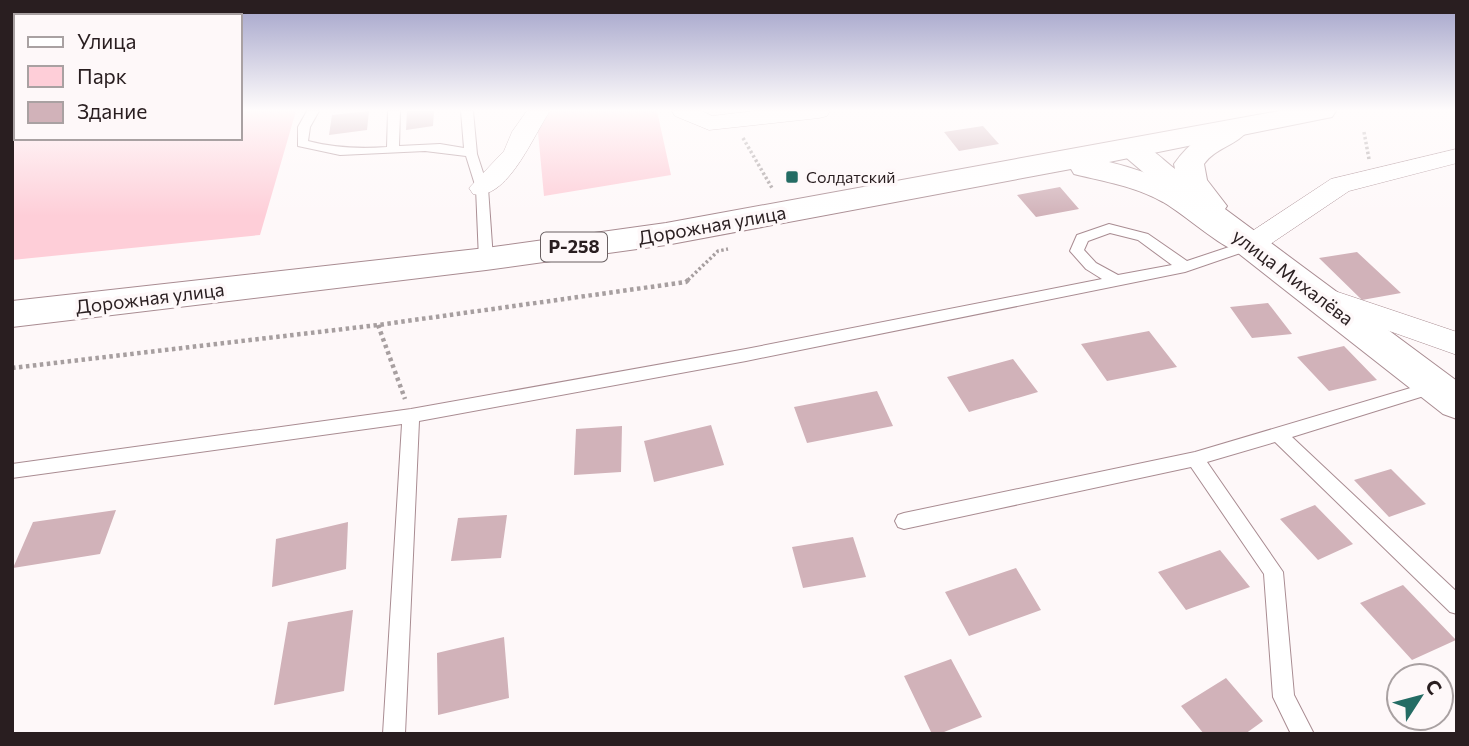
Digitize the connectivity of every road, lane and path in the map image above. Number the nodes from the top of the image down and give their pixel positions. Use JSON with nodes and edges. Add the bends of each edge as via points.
{"nodes":[{"id":1,"x":315,"y":146,"type":"edge"},
{"id":2,"x":393,"y":146,"type":"edge"},
{"id":3,"x":470,"y":146,"type":"edge"},
{"id":4,"x":518,"y":146,"type":"edge"},
{"id":5,"x":748,"y":146,"type":"edge"},
{"id":6,"x":1148,"y":146,"type":"edge"},
{"id":7,"x":1206,"y":146,"type":"edge"},
{"id":8,"x":1131,"y":149,"type":"junction"},
{"id":9,"x":393,"y":150,"type":"junction"},
{"id":10,"x":471,"y":154,"type":"junction"},
{"id":11,"x":1457,"y":156,"type":"edge"},
{"id":12,"x":1027,"y":169,"type":"junction"},
{"id":13,"x":482,"y":188,"type":"junction"},
{"id":14,"x":772,"y":188,"type":"dead end"},
{"id":15,"x":1250,"y":245,"type":"junction"},
{"id":16,"x":732,"y":248,"type":"dead end"},
{"id":17,"x":486,"y":260,"type":"junction"},
{"id":18,"x":1185,"y":267,"type":"junction"},
{"id":19,"x":1117,"y":281,"type":"junction"},
{"id":20,"x":1321,"y":296,"type":"junction"},
{"id":21,"x":12,"y":313,"type":"edge"},
{"id":22,"x":378,"y":326,"type":"junction"},
{"id":23,"x":1457,"y":344,"type":"edge"},
{"id":24,"x":12,"y":368,"type":"edge"},
{"id":25,"x":1446,"y":395,"type":"edge"},
{"id":26,"x":411,"y":416,"type":"junction"},
{"id":27,"x":1278,"y":434,"type":"junction"},
{"id":28,"x":1195,"y":460,"type":"junction"},
{"id":29,"x":12,"y":471,"type":"edge"},
{"id":30,"x":904,"y":521,"type":"dead end"},
{"id":31,"x":1457,"y":605,"type":"edge"},
{"id":32,"x":394,"y":734,"type":"edge"},
{"id":33,"x":1303,"y":734,"type":"edge"}],
"edges":[{"from":1,"to":9,"type":"lane","via":[[344,152]]},
{"from":2,"to":9,"type":"lane"},
{"from":3,"to":10,"type":"lane"},
{"from":4,"to":13,"type":"street"},
{"from":5,"to":14,"type":"path"},
{"from":6,"to":8,"type":"main road","name":"Дорожная улица","number":"Р-258"},
{"from":7,"to":15,"type":"main road","via":[[1189,164],[1192,181],[1205,201]]},
{"from":8,"to":12,"type":"main road","name":"Дорожная улица","number":"Р-258"},
{"from":8,"to":15,"type":"main road","name":"улица Михалёва"},
{"from":9,"to":10,"type":"lane","via":[[455,148]]},
{"from":10,"to":13,"type":"lane"},
{"from":11,"to":15,"type":"street","via":[[1340,185]]},
{"from":12,"to":15,"type":"main road","via":[[1070,167],[1131,175],[1161,187]]},
{"from":12,"to":17,"type":"main road","name":"Дорожная улица","number":"Р-258","via":[[666,234]]},
{"from":13,"to":17,"type":"lane"},
{"from":15,"to":18,"type":"lane"},
{"from":15,"to":20,"type":"main road","name":"улица Михалёва"},
{"from":16,"to":22,"type":"path","via":[[718,251],[686,282]]},
{"from":17,"to":21,"type":"main road","name":"Дорожная улица","number":"Р-258"},
{"from":18,"to":19,"type":"lane"},
{"from":18,"to":19,"type":"lane","via":[[1143,237],[1109,228],[1082,238],[1077,251],[1091,267]]},
{"from":19,"to":26,"type":"lane"},
{"from":20,"to":23,"type":"street"},
{"from":20,"to":25,"type":"main road","name":"улица Михалёва"},
{"from":22,"to":24,"type":"path"},
{"from":22,"to":26,"type":"path"},
{"from":25,"to":27,"type":"lane"},
{"from":26,"to":29,"type":"lane"},
{"from":26,"to":32,"type":"lane"},
{"from":27,"to":28,"type":"lane"},
{"from":27,"to":31,"type":"lane"},
{"from":28,"to":30,"type":"lane"},
{"from":28,"to":33,"type":"lane","via":[[1273,572],[1284,697]]}]}
